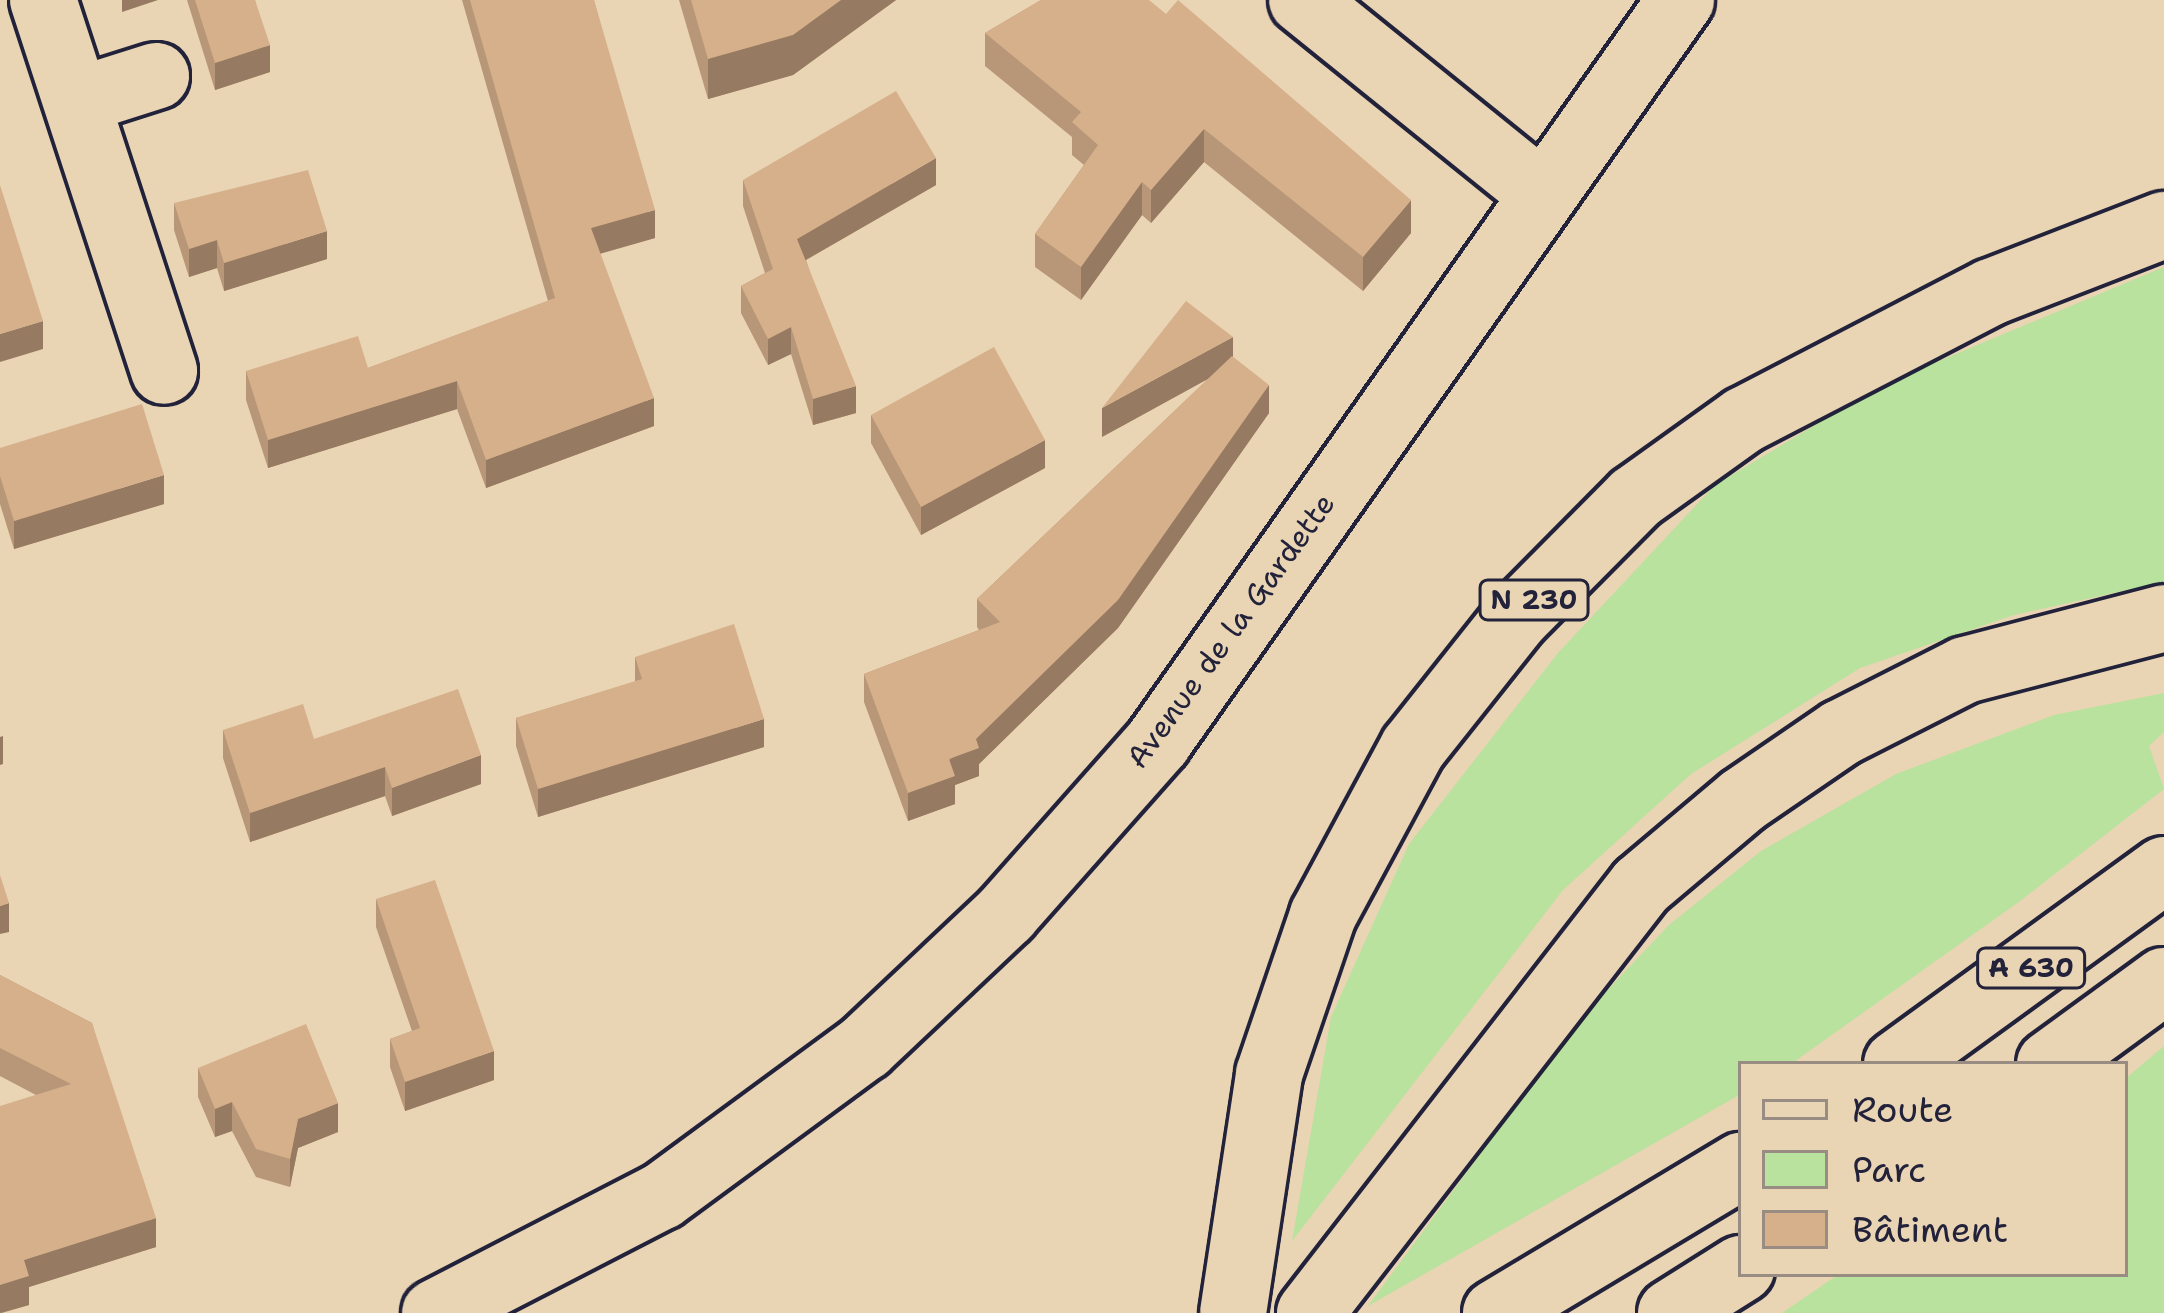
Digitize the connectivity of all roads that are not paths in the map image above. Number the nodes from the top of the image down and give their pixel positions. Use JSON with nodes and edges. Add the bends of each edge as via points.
{"nodes":[{"id":1,"x":43,"y":0,"type":"edge"},
{"id":2,"x":1301,"y":0,"type":"edge"},
{"id":3,"x":1681,"y":0,"type":"edge"},
{"id":4,"x":157,"y":76,"type":"dead end"},
{"id":5,"x":77,"y":101,"type":"junction"},
{"id":6,"x":1540,"y":190,"type":"junction"},
{"id":7,"x":2164,"y":225,"type":"edge"},
{"id":8,"x":164,"y":371,"type":"dead end"},
{"id":9,"x":2164,"y":618,"type":"edge"},
{"id":10,"x":2164,"y":870,"type":"edge"},
{"id":11,"x":2164,"y":982,"type":"edge"},
{"id":12,"x":1901,"y":1061,"type":"edge"},
{"id":13,"x":2054,"y":1061,"type":"edge"},
{"id":14,"x":1738,"y":1168,"type":"edge"},
{"id":15,"x":1738,"y":1271,"type":"edge"},
{"id":16,"x":1233,"y":1288,"type":"edge"},
{"id":17,"x":435,"y":1313,"type":"edge"},
{"id":18,"x":1310,"y":1313,"type":"edge"},
{"id":19,"x":1496,"y":1313,"type":"edge"},
{"id":20,"x":1671,"y":1313,"type":"edge"}],
"edges":[{"from":1,"to":5,"type":"main road"},
{"from":2,"to":6,"type":"main road"},
{"from":3,"to":6,"type":"main road","name":"Avenue de la Gardette"},
{"from":4,"to":5,"type":"main road"},
{"from":5,"to":8,"type":"main road"},
{"from":6,"to":17,"type":"main road","name":"Avenue de la Gardette","via":[[1158,742],[1006,914],[865,1047],[662,1196]]},
{"from":7,"to":16,"type":"main road","number":"N 230","via":[[1991,292],[1744,420],[1635,498],[1517,617],[1412,748],[1322,915],[1269,1074]]},
{"from":9,"to":18,"type":"main road","via":[[1965,670],[1841,733],[1743,800],[1641,886]]},
{"from":10,"to":12,"type":"main road","number":"A 630"},
{"from":11,"to":13,"type":"main road","number":"A 630"},
{"from":14,"to":19,"type":"main road"},
{"from":15,"to":20,"type":"main road"}]}
